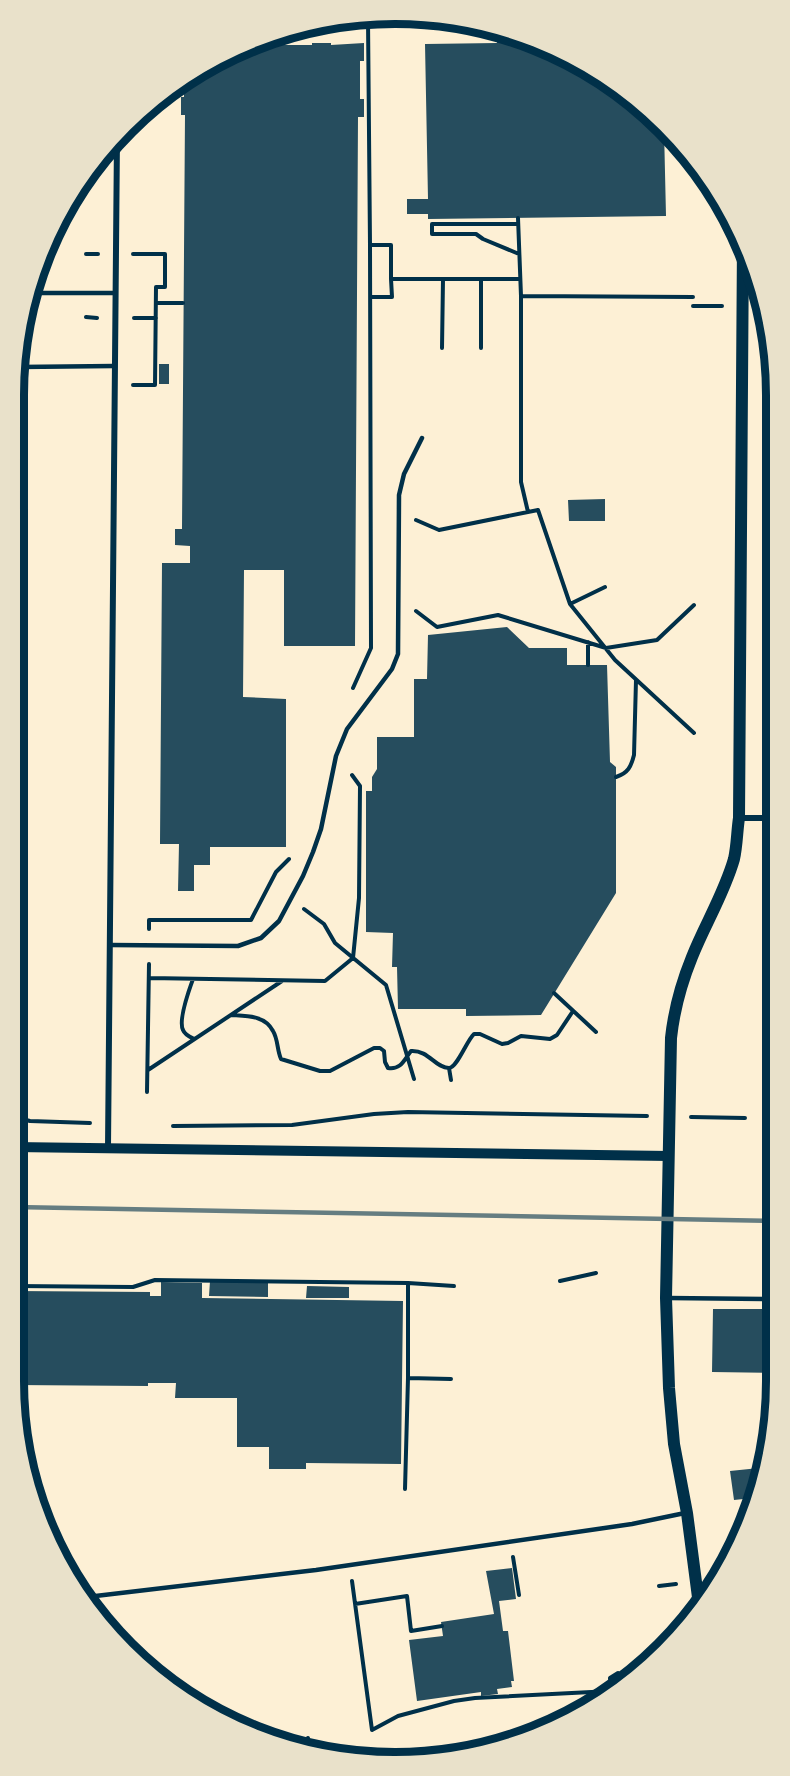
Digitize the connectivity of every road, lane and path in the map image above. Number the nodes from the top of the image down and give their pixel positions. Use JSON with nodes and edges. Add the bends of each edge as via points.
{"nodes":[{"id":1,"x":368,"y":25,"type":"edge"},
{"id":2,"x":117,"y":149,"type":"edge"},
{"id":3,"x":518,"y":218,"type":"dead end"},
{"id":4,"x":518,"y":224,"type":"junction"},
{"id":5,"x":370,"y":245,"type":"junction"},
{"id":6,"x":86,"y":254,"type":"dead end"},
{"id":7,"x":116,"y":254,"type":"junction"},
{"id":8,"x":519,"y":254,"type":"junction"},
{"id":9,"x":743,"y":267,"type":"edge"},
{"id":10,"x":391,"y":279,"type":"junction"},
{"id":11,"x":443,"y":279,"type":"junction"},
{"id":12,"x":481,"y":279,"type":"junction"},
{"id":13,"x":520,"y":279,"type":"junction"},
{"id":14,"x":39,"y":293,"type":"edge"},
{"id":15,"x":115,"y":293,"type":"junction"},
{"id":16,"x":521,"y":296,"type":"junction"},
{"id":17,"x":371,"y":297,"type":"junction"},
{"id":18,"x":693,"y":297,"type":"dead end"},
{"id":19,"x":156,"y":303,"type":"junction"},
{"id":20,"x":183,"y":303,"type":"dead end"},
{"id":21,"x":442,"y":348,"type":"dead end"},
{"id":22,"x":481,"y":348,"type":"dead end"},
{"id":23,"x":114,"y":366,"type":"junction"},
{"id":24,"x":25,"y":367,"type":"edge"},
{"id":25,"x":114,"y":385,"type":"junction"},
{"id":26,"x":422,"y":438,"type":"dead end"},
{"id":27,"x":371,"y":501,"type":"junction"},
{"id":28,"x":528,"y":512,"type":"junction"},
{"id":29,"x":399,"y":513,"type":"junction"},
{"id":30,"x":371,"y":579,"type":"junction"},
{"id":31,"x":605,"y":586,"type":"dead end"},
{"id":32,"x":398,"y":597,"type":"junction"},
{"id":33,"x":570,"y":604,"type":"junction"},
{"id":34,"x":694,"y":605,"type":"dead end"},
{"id":35,"x":588,"y":642,"type":"junction"},
{"id":36,"x":606,"y":648,"type":"junction"},
{"id":37,"x":588,"y":665,"type":"dead end"},
{"id":38,"x":636,"y":679,"type":"junction"},
{"id":39,"x":352,"y":689,"type":"dead end"},
{"id":40,"x":694,"y":733,"type":"dead end"},
{"id":41,"x":616,"y":777,"type":"dead end"},
{"id":42,"x":739,"y":818,"type":"junction"},
{"id":43,"x":766,"y":818,"type":"edge"},
{"id":44,"x":291,"y":857,"type":"dead end"},
{"id":45,"x":269,"y":885,"type":"junction"},
{"id":46,"x":291,"y":898,"type":"junction"},
{"id":47,"x":110,"y":945,"type":"junction"},
{"id":48,"x":149,"y":945,"type":"junction"},
{"id":49,"x":193,"y":979,"type":"dead end"},
{"id":50,"x":282,"y":981,"type":"dead end"},
{"id":51,"x":554,"y":993,"type":"dead end"},
{"id":52,"x":573,"y":1011,"type":"junction"},
{"id":53,"x":231,"y":1015,"type":"junction"},
{"id":54,"x":596,"y":1032,"type":"dead end"},
{"id":55,"x":194,"y":1039,"type":"junction"},
{"id":56,"x":407,"y":1056,"type":"junction"},
{"id":57,"x":449,"y":1068,"type":"junction"},
{"id":58,"x":147,"y":1071,"type":"junction"},
{"id":59,"x":414,"y":1079,"type":"dead end"},
{"id":60,"x":451,"y":1080,"type":"dead end"},
{"id":61,"x":147,"y":1092,"type":"dead end"},
{"id":62,"x":670,"y":1117,"type":"junction"},
{"id":63,"x":745,"y":1118,"type":"dead end"},
{"id":64,"x":24,"y":1120,"type":"edge"},
{"id":65,"x":108,"y":1124,"type":"junction"},
{"id":66,"x":172,"y":1126,"type":"dead end"},
{"id":67,"x":24,"y":1147,"type":"edge"},
{"id":68,"x":108,"y":1148,"type":"junction"},
{"id":69,"x":669,"y":1156,"type":"junction"},
{"id":70,"x":596,"y":1273,"type":"dead end"},
{"id":71,"x":560,"y":1281,"type":"dead end"},
{"id":72,"x":408,"y":1283,"type":"junction"},
{"id":73,"x":24,"y":1286,"type":"edge"},
{"id":74,"x":454,"y":1286,"type":"dead end"},
{"id":75,"x":666,"y":1298,"type":"junction"},
{"id":76,"x":766,"y":1299,"type":"edge"},
{"id":77,"x":408,"y":1378,"type":"junction"},
{"id":78,"x":451,"y":1379,"type":"dead end"},
{"id":79,"x":405,"y":1490,"type":"dead end"},
{"id":80,"x":687,"y":1513,"type":"junction"},
{"id":81,"x":511,"y":1542,"type":"junction"},
{"id":82,"x":350,"y":1565,"type":"junction"},
{"id":83,"x":519,"y":1595,"type":"dead end"},
{"id":84,"x":698,"y":1595,"type":"edge"},
{"id":85,"x":93,"y":1596,"type":"edge"},
{"id":86,"x":355,"y":1604,"type":"junction"},
{"id":87,"x":442,"y":1626,"type":"dead end"},
{"id":88,"x":618,"y":1674,"type":"dead end"},
{"id":89,"x":610,"y":1682,"type":"edge"},
{"id":90,"x":598,"y":1691,"type":"edge"},
{"id":91,"x":308,"y":1738,"type":"dead end"},
{"id":92,"x":309,"y":1741,"type":"edge"}],
"edges":[{"from":1,"to":5,"type":"path"},
{"from":2,"to":7,"type":"street"},
{"from":3,"to":4,"type":"path"},
{"from":4,"to":8,"type":"path"},
{"from":4,"to":8,"type":"path","via":[[432,224],[432,234],[476,234]]},
{"from":5,"to":10,"type":"path","via":[[391,245]]},
{"from":5,"to":17,"type":"path"},
{"from":6,"to":7,"type":"path"},
{"from":7,"to":15,"type":"street"},
{"from":7,"to":19,"type":"path","via":[[165,254],[165,287],[156,287]]},
{"from":8,"to":13,"type":"path"},
{"from":9,"to":42,"type":"main road"},
{"from":10,"to":11,"type":"path"},
{"from":10,"to":17,"type":"path","via":[[392,297]]},
{"from":11,"to":12,"type":"path"},
{"from":11,"to":21,"type":"path"},
{"from":12,"to":13,"type":"path"},
{"from":12,"to":22,"type":"path"},
{"from":13,"to":16,"type":"path"},
{"from":14,"to":15,"type":"lane"},
{"from":15,"to":23,"type":"street"},
{"from":16,"to":18,"type":"path"},
{"from":16,"to":28,"type":"path","via":[[521,482]]},
{"from":17,"to":27,"type":"path"},
{"from":19,"to":20,"type":"path"},
{"from":19,"to":25,"type":"path","via":[[155,385]]},
{"from":23,"to":24,"type":"lane"},
{"from":23,"to":25,"type":"street"},
{"from":25,"to":47,"type":"street"},
{"from":26,"to":29,"type":"lane","via":[[404,474]]},
{"from":27,"to":29,"type":"path"},
{"from":27,"to":30,"type":"path"},
{"from":28,"to":29,"type":"path","via":[[439,530]]},
{"from":28,"to":33,"type":"path","via":[[538,510]]},
{"from":29,"to":32,"type":"lane"},
{"from":30,"to":32,"type":"path"},
{"from":30,"to":39,"type":"path","via":[[371,648]]},
{"from":31,"to":33,"type":"path"},
{"from":32,"to":35,"type":"path","via":[[436,627],[498,615]]},
{"from":32,"to":46,"type":"lane","via":[[398,654],[392,669],[347,729],[336,756],[318,837]]},
{"from":33,"to":36,"type":"path"},
{"from":34,"to":36,"type":"path","via":[[657,640]]},
{"from":35,"to":36,"type":"path"},
{"from":35,"to":37,"type":"path"},
{"from":36,"to":38,"type":"path"},
{"from":38,"to":40,"type":"path"},
{"from":38,"to":41,"type":"path","via":[[634,755],[625,774]]},
{"from":42,"to":43,"type":"street"},
{"from":42,"to":62,"type":"main road","via":[[735,856],[727,880],[681,986],[674,1017]]},
{"from":44,"to":45,"type":"path"},
{"from":45,"to":46,"type":"path"},
{"from":45,"to":48,"type":"path","via":[[251,920],[149,920]]},
{"from":46,"to":48,"type":"lane","via":[[279,921],[261,938],[238,946]]},
{"from":46,"to":56,"type":"path","via":[[324,924],[335,943],[386,985]]},
{"from":47,"to":48,"type":"lane"},
{"from":47,"to":65,"type":"street"},
{"from":48,"to":58,"type":"path"},
{"from":49,"to":55,"type":"path","via":[[182,1028]]},
{"from":50,"to":53,"type":"path"},
{"from":51,"to":52,"type":"path"},
{"from":52,"to":54,"type":"path"},
{"from":52,"to":57,"type":"path","via":[[550,1039],[521,1036],[502,1044],[474,1034]]},
{"from":53,"to":55,"type":"path"},
{"from":53,"to":56,"type":"path","via":[[253,1016],[267,1022],[274,1032],[281,1059],[320,1071],[330,1071],[374,1048],[384,1051],[388,1068],[401,1066]]},
{"from":55,"to":58,"type":"path"},
{"from":56,"to":57,"type":"path","via":[[411,1051],[422,1052]]},
{"from":56,"to":59,"type":"path"},
{"from":57,"to":60,"type":"path"},
{"from":58,"to":61,"type":"path"},
{"from":62,"to":63,"type":"path"},
{"from":62,"to":66,"type":"path","via":[[408,1112],[308,1124]]},
{"from":62,"to":69,"type":"main road"},
{"from":64,"to":65,"type":"path"},
{"from":65,"to":68,"type":"street"},
{"from":67,"to":68,"type":"street"},
{"from":68,"to":69,"type":"street"},
{"from":69,"to":75,"type":"main road"},
{"from":70,"to":71,"type":"path"},
{"from":72,"to":73,"type":"path","via":[[155,1280],[133,1287]]},
{"from":72,"to":74,"type":"path"},
{"from":72,"to":77,"type":"path"},
{"from":75,"to":76,"type":"lane"},
{"from":75,"to":80,"type":"main road","via":[[674,1444]]},
{"from":77,"to":78,"type":"path"},
{"from":77,"to":79,"type":"path"},
{"from":80,"to":81,"type":"lane"},
{"from":80,"to":84,"type":"main road"},
{"from":81,"to":82,"type":"lane"},
{"from":81,"to":83,"type":"path"},
{"from":82,"to":85,"type":"lane"},
{"from":82,"to":86,"type":"path"},
{"from":86,"to":87,"type":"path","via":[[407,1596],[411,1631]]},
{"from":86,"to":90,"type":"path","via":[[372,1730],[398,1716],[454,1701]]},
{"from":88,"to":89,"type":"path","via":[[610,1678]]},
{"from":91,"to":92,"type":"path"}]}
